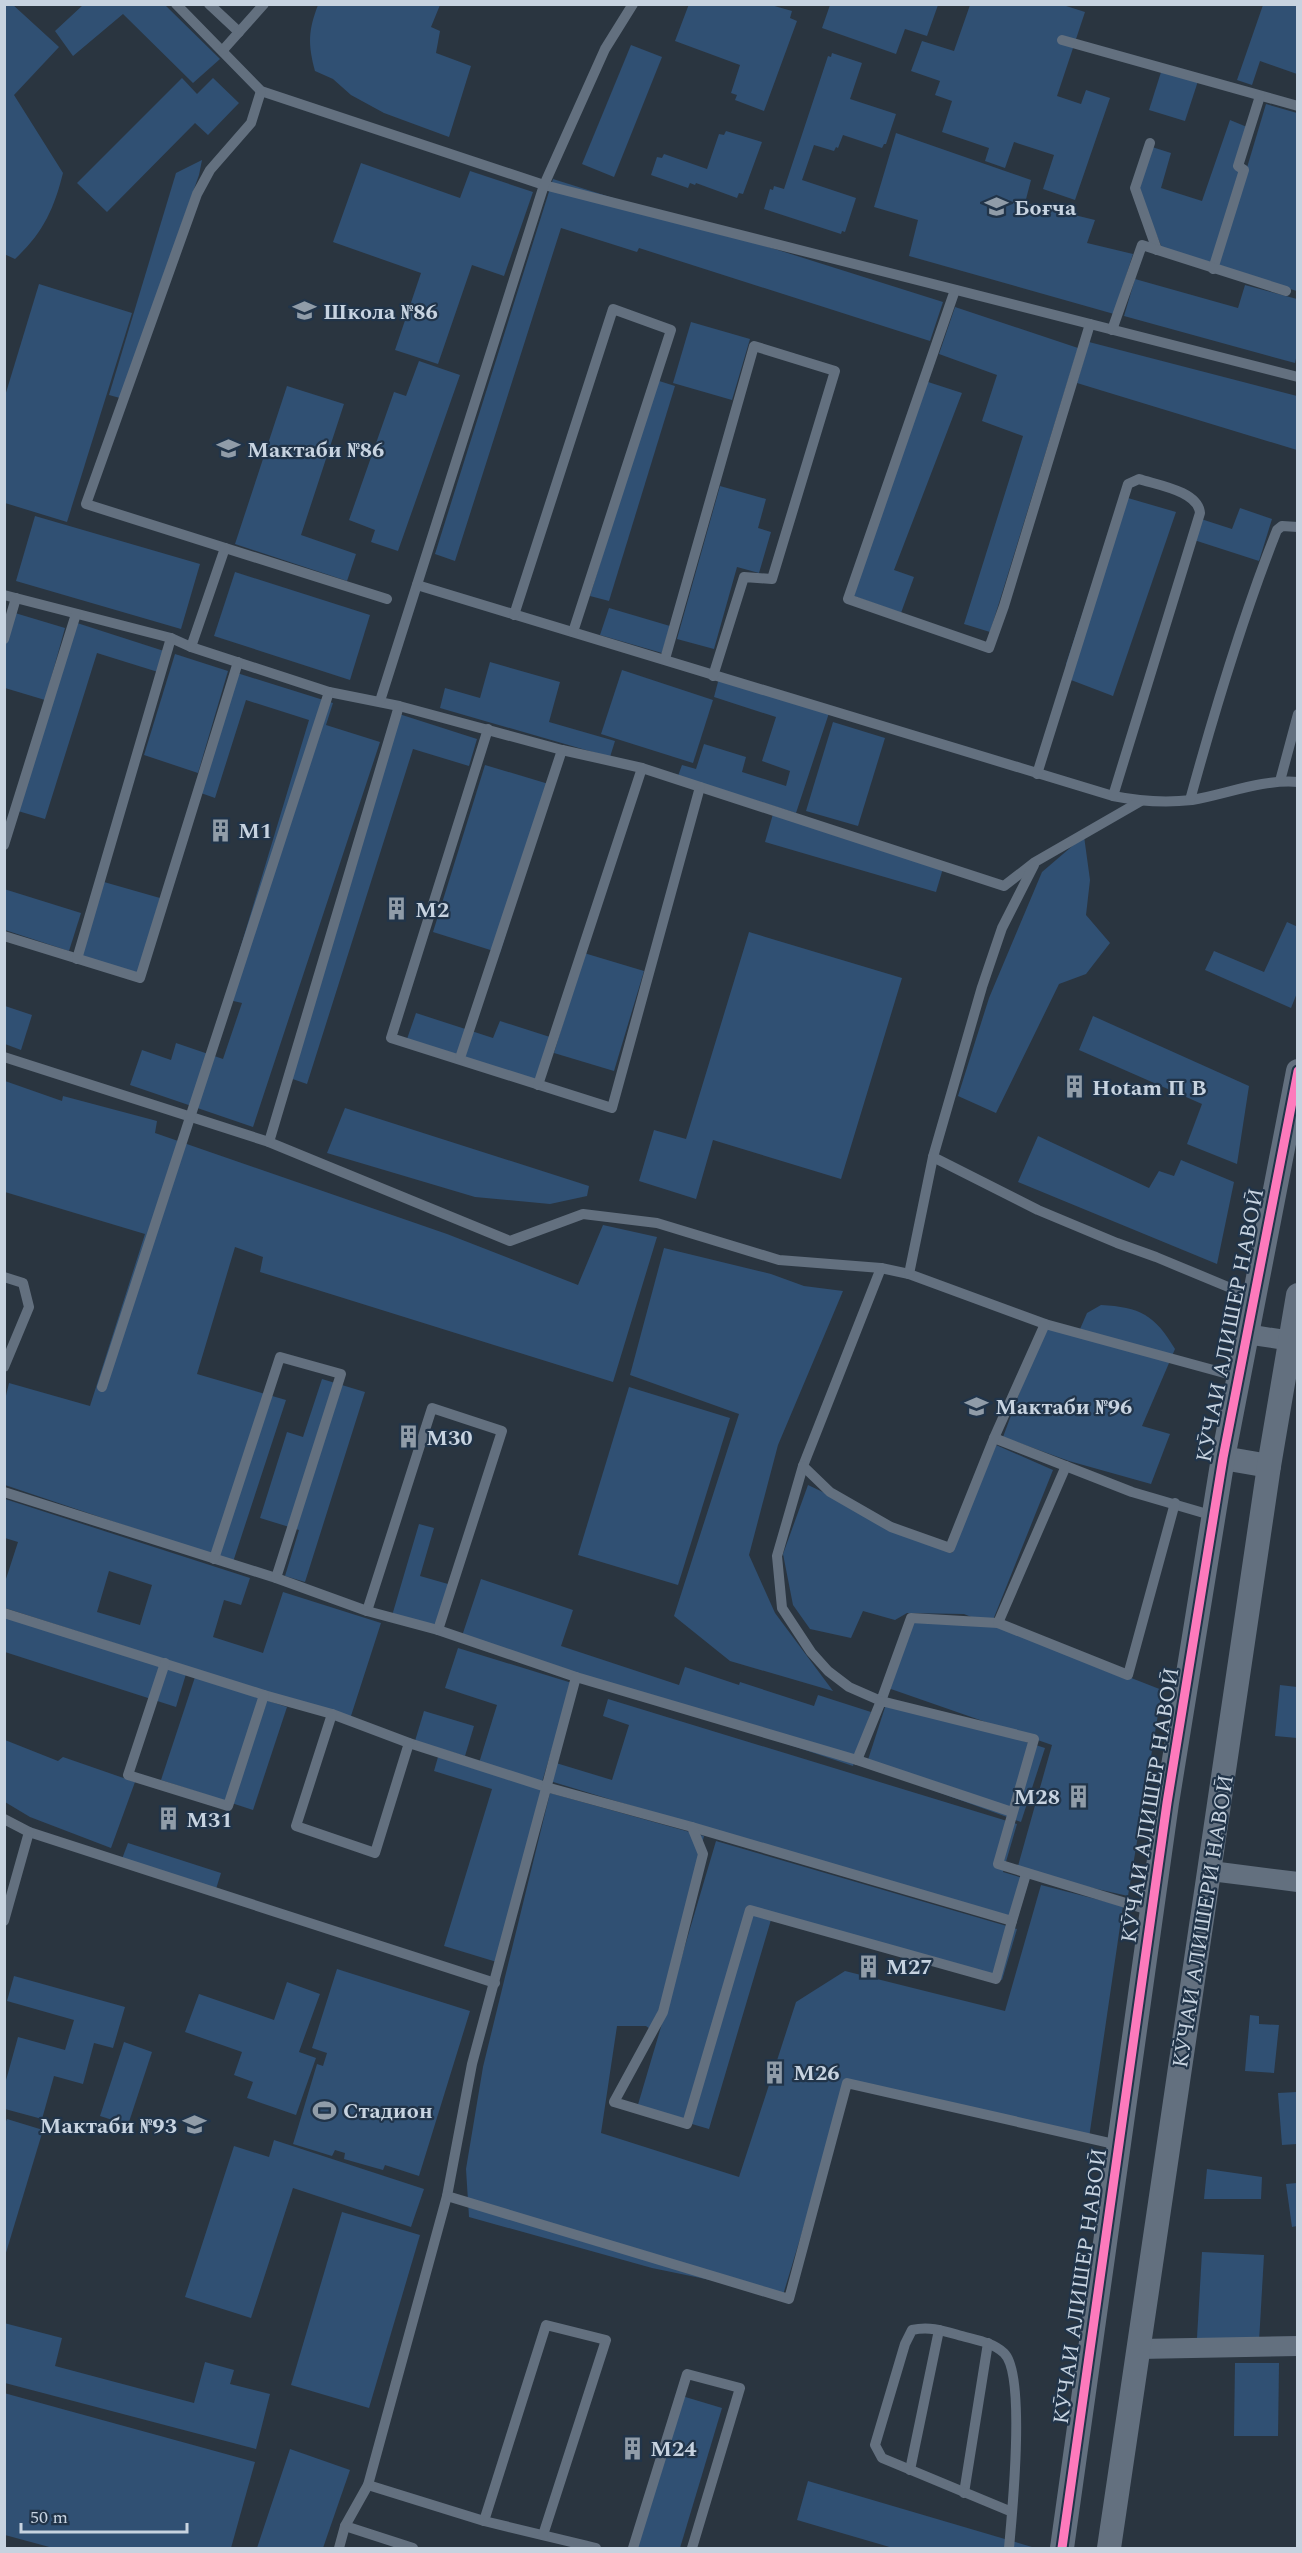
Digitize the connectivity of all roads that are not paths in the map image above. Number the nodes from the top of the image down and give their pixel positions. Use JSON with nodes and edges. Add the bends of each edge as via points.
{"nodes":[{"id":1,"x":176,"y":4,"type":"edge"},
{"id":2,"x":209,"y":4,"type":"edge"},
{"id":3,"x":264,"y":4,"type":"edge"},
{"id":4,"x":633,"y":4,"type":"edge"},
{"id":5,"x":239,"y":32,"type":"junction"},
{"id":6,"x":1062,"y":40,"type":"dead end"},
{"id":7,"x":223,"y":50,"type":"junction"},
{"id":8,"x":261,"y":91,"type":"junction"},
{"id":9,"x":1260,"y":96,"type":"junction"},
{"id":10,"x":1298,"y":106,"type":"edge"},
{"id":11,"x":1150,"y":143,"type":"dead end"},
{"id":12,"x":544,"y":185,"type":"junction"},
{"id":13,"x":1157,"y":250,"type":"junction"},
{"id":14,"x":1213,"y":269,"type":"junction"},
{"id":15,"x":955,"y":290,"type":"junction"},
{"id":16,"x":1286,"y":291,"type":"dead end"},
{"id":17,"x":1090,"y":324,"type":"junction"},
{"id":18,"x":1112,"y":330,"type":"junction"},
{"id":19,"x":1298,"y":377,"type":"edge"},
{"id":20,"x":1298,"y":527,"type":"edge"},
{"id":21,"x":225,"y":548,"type":"junction"},
{"id":22,"x":417,"y":585,"type":"junction"},
{"id":23,"x":4,"y":595,"type":"edge"},
{"id":24,"x":16,"y":598,"type":"junction"},
{"id":25,"x":387,"y":599,"type":"dead end"},
{"id":26,"x":76,"y":614,"type":"junction"},
{"id":27,"x":514,"y":615,"type":"junction"},
{"id":28,"x":573,"y":632,"type":"junction"},
{"id":29,"x":171,"y":638,"type":"junction"},
{"id":30,"x":4,"y":639,"type":"edge"},
{"id":31,"x":191,"y":647,"type":"junction"},
{"id":32,"x":665,"y":659,"type":"junction"},
{"id":33,"x":238,"y":662,"type":"junction"},
{"id":34,"x":713,"y":676,"type":"junction"},
{"id":35,"x":329,"y":692,"type":"junction"},
{"id":36,"x":380,"y":701,"type":"junction"},
{"id":37,"x":399,"y":706,"type":"junction"},
{"id":38,"x":1298,"y":714,"type":"edge"},
{"id":39,"x":488,"y":729,"type":"junction"},
{"id":40,"x":562,"y":750,"type":"junction"},
{"id":41,"x":642,"y":768,"type":"junction"},
{"id":42,"x":1037,"y":774,"type":"junction"},
{"id":43,"x":1280,"y":781,"type":"junction"},
{"id":44,"x":1298,"y":782,"type":"edge"},
{"id":45,"x":700,"y":787,"type":"junction"},
{"id":46,"x":1113,"y":796,"type":"junction"},
{"id":47,"x":1190,"y":800,"type":"junction"},
{"id":48,"x":1141,"y":801,"type":"junction"},
{"id":49,"x":4,"y":845,"type":"edge"},
{"id":50,"x":1035,"y":862,"type":"junction"},
{"id":51,"x":4,"y":936,"type":"edge"},
{"id":52,"x":76,"y":959,"type":"junction"},
{"id":53,"x":4,"y":1056,"type":"edge"},
{"id":54,"x":460,"y":1058,"type":"junction"},
{"id":55,"x":1298,"y":1071,"type":"edge"},
{"id":56,"x":538,"y":1085,"type":"junction"},
{"id":57,"x":190,"y":1118,"type":"junction"},
{"id":58,"x":268,"y":1142,"type":"junction"},
{"id":59,"x":933,"y":1157,"type":"junction"},
{"id":60,"x":881,"y":1268,"type":"junction"},
{"id":61,"x":909,"y":1274,"type":"junction"},
{"id":62,"x":4,"y":1277,"type":"edge"},
{"id":63,"x":1256,"y":1290,"type":"junction"},
{"id":64,"x":1298,"y":1295,"type":"edge"},
{"id":65,"x":1045,"y":1324,"type":"junction"},
{"id":66,"x":1246,"y":1334,"type":"junction"},
{"id":67,"x":1293,"y":1341,"type":"edge"},
{"id":68,"x":4,"y":1367,"type":"edge"},
{"id":69,"x":1239,"y":1377,"type":"junction"},
{"id":70,"x":102,"y":1387,"type":"dead end"},
{"id":71,"x":994,"y":1438,"type":"junction"},
{"id":72,"x":1223,"y":1458,"type":"junction"},
{"id":73,"x":803,"y":1466,"type":"junction"},
{"id":74,"x":1066,"y":1466,"type":"junction"},
{"id":75,"x":1269,"y":1466,"type":"junction"},
{"id":76,"x":4,"y":1492,"type":"edge"},
{"id":77,"x":1175,"y":1503,"type":"junction"},
{"id":78,"x":1214,"y":1516,"type":"junction"},
{"id":79,"x":214,"y":1558,"type":"junction"},
{"id":80,"x":276,"y":1578,"type":"junction"},
{"id":81,"x":367,"y":1611,"type":"junction"},
{"id":82,"x":4,"y":1613,"type":"edge"},
{"id":83,"x":998,"y":1623,"type":"junction"},
{"id":84,"x":438,"y":1630,"type":"junction"},
{"id":85,"x":165,"y":1663,"type":"junction"},
{"id":86,"x":576,"y":1677,"type":"junction"},
{"id":87,"x":264,"y":1695,"type":"junction"},
{"id":88,"x":881,"y":1701,"type":"junction"},
{"id":89,"x":332,"y":1714,"type":"junction"},
{"id":90,"x":409,"y":1743,"type":"junction"},
{"id":91,"x":857,"y":1760,"type":"junction"},
{"id":92,"x":546,"y":1787,"type":"junction"},
{"id":93,"x":1012,"y":1812,"type":"junction"},
{"id":94,"x":4,"y":1819,"type":"edge"},
{"id":95,"x":692,"y":1827,"type":"junction"},
{"id":96,"x":29,"y":1832,"type":"junction"},
{"id":97,"x":1210,"y":1872,"type":"junction"},
{"id":98,"x":1026,"y":1874,"type":"junction"},
{"id":99,"x":1298,"y":1882,"type":"edge"},
{"id":100,"x":1152,"y":1911,"type":"junction"},
{"id":101,"x":4,"y":1921,"type":"edge"},
{"id":102,"x":1012,"y":1921,"type":"junction"},
{"id":103,"x":495,"y":1983,"type":"junction"},
{"id":104,"x":1119,"y":2145,"type":"junction"},
{"id":105,"x":447,"y":2196,"type":"junction"},
{"id":106,"x":939,"y":2330,"type":"junction"},
{"id":107,"x":988,"y":2343,"type":"junction"},
{"id":108,"x":1298,"y":2346,"type":"edge"},
{"id":109,"x":1138,"y":2349,"type":"junction"},
{"id":110,"x":910,"y":2470,"type":"junction"},
{"id":111,"x":368,"y":2485,"type":"junction"},
{"id":112,"x":964,"y":2493,"type":"junction"},
{"id":113,"x":1012,"y":2512,"type":"junction"},
{"id":114,"x":484,"y":2521,"type":"junction"},
{"id":115,"x":345,"y":2526,"type":"junction"},
{"id":116,"x":543,"y":2535,"type":"junction"},
{"id":117,"x":339,"y":2548,"type":"edge"},
{"id":118,"x":413,"y":2548,"type":"edge"},
{"id":119,"x":596,"y":2548,"type":"edge"},
{"id":120,"x":633,"y":2548,"type":"edge"},
{"id":121,"x":692,"y":2548,"type":"edge"},
{"id":122,"x":1009,"y":2548,"type":"edge"},
{"id":123,"x":1062,"y":2548,"type":"edge"},
{"id":124,"x":1109,"y":2548,"type":"edge"}],
"edges":[{"from":1,"to":7,"type":"lane"},
{"from":2,"to":5,"type":"lane"},
{"from":3,"to":5,"type":"lane"},
{"from":4,"to":12,"type":"lane","via":[[605,49]]},
{"from":5,"to":7,"type":"lane"},
{"from":6,"to":9,"type":"lane"},
{"from":7,"to":8,"type":"lane"},
{"from":8,"to":12,"type":"lane"},
{"from":8,"to":21,"type":"lane","via":[[251,123],[210,170],[197,194],[86,504]]},
{"from":9,"to":10,"type":"lane"},
{"from":9,"to":14,"type":"lane","via":[[1238,166],[1244,170]]},
{"from":11,"to":13,"type":"lane","via":[[1135,188]]},
{"from":12,"to":15,"type":"lane"},
{"from":12,"to":22,"type":"lane"},
{"from":13,"to":14,"type":"lane"},
{"from":13,"to":18,"type":"lane","via":[[1142,245]]},
{"from":14,"to":16,"type":"lane"},
{"from":15,"to":17,"type":"lane"},
{"from":15,"to":17,"type":"lane","via":[[848,598],[989,648]]},
{"from":17,"to":18,"type":"lane"},
{"from":18,"to":19,"type":"lane"},
{"from":20,"to":47,"type":"lane","via":[[1282,525],[1277,530],[1258,578]]},
{"from":21,"to":25,"type":"lane"},
{"from":21,"to":31,"type":"lane"},
{"from":22,"to":27,"type":"lane"},
{"from":22,"to":36,"type":"lane"},
{"from":23,"to":24,"type":"lane"},
{"from":24,"to":26,"type":"lane"},
{"from":24,"to":30,"type":"lane"},
{"from":26,"to":29,"type":"lane"},
{"from":26,"to":49,"type":"lane"},
{"from":27,"to":28,"type":"lane"},
{"from":27,"to":28,"type":"lane","via":[[613,309],[671,330]]},
{"from":28,"to":32,"type":"lane"},
{"from":29,"to":31,"type":"lane"},
{"from":29,"to":52,"type":"lane"},
{"from":31,"to":33,"type":"lane"},
{"from":32,"to":34,"type":"lane"},
{"from":32,"to":34,"type":"lane","via":[[754,346],[835,371],[772,579],[744,577]]},
{"from":33,"to":35,"type":"lane"},
{"from":33,"to":52,"type":"lane","via":[[140,978]]},
{"from":34,"to":42,"type":"lane"},
{"from":35,"to":36,"type":"lane"},
{"from":35,"to":57,"type":"lane"},
{"from":36,"to":37,"type":"lane"},
{"from":37,"to":39,"type":"lane"},
{"from":37,"to":58,"type":"lane"},
{"from":38,"to":43,"type":"lane"},
{"from":39,"to":40,"type":"lane"},
{"from":39,"to":54,"type":"lane","via":[[391,1038]]},
{"from":40,"to":41,"type":"lane"},
{"from":40,"to":54,"type":"lane"},
{"from":41,"to":45,"type":"lane"},
{"from":41,"to":56,"type":"lane"},
{"from":42,"to":46,"type":"lane"},
{"from":42,"to":46,"type":"lane","via":[[1128,484],[1138,479],[1191,497],[1199,505],[1200,513]]},
{"from":43,"to":44,"type":"lane"},
{"from":43,"to":47,"type":"lane"},
{"from":45,"to":50,"type":"lane","via":[[1004,886]]},
{"from":45,"to":56,"type":"lane","via":[[612,1108]]},
{"from":46,"to":48,"type":"lane"},
{"from":47,"to":48,"type":"lane"},
{"from":48,"to":50,"type":"lane"},
{"from":50,"to":59,"type":"lane","via":[[1002,928]]},
{"from":51,"to":52,"type":"lane"},
{"from":53,"to":57,"type":"lane"},
{"from":54,"to":56,"type":"lane"},
{"from":55,"to":63,"type":"street","name":"КӮЧАИ АЛИШЕР НАВОӢ"},
{"from":57,"to":58,"type":"lane"},
{"from":57,"to":70,"type":"lane"},
{"from":58,"to":60,"type":"lane","via":[[510,1241],[583,1214],[657,1223],[779,1260]]},
{"from":59,"to":61,"type":"lane"},
{"from":59,"to":63,"type":"lane","via":[[1038,1210],[1117,1243],[1233,1289]]},
{"from":60,"to":61,"type":"lane"},
{"from":60,"to":73,"type":"lane"},
{"from":61,"to":65,"type":"lane"},
{"from":62,"to":68,"type":"lane","via":[[23,1283],[29,1307]]},
{"from":63,"to":66,"type":"street","name":"КӮЧАИ АЛИШЕР НАВОӢ"},
{"from":64,"to":67,"type":"street","name":"КӮЧАИ АЛИШЕРИ НАВОӢ"},
{"from":65,"to":69,"type":"lane"},
{"from":65,"to":71,"type":"lane"},
{"from":66,"to":67,"type":"street"},
{"from":66,"to":69,"type":"street","name":"КӮЧАИ АЛИШЕР НАВОӢ"},
{"from":67,"to":75,"type":"street","name":"КӮЧАИ АЛИШЕРИ НАВОӢ"},
{"from":69,"to":72,"type":"street","name":"КӮЧАИ АЛИШЕР НАВОӢ"},
{"from":71,"to":73,"type":"lane","via":[[950,1548],[891,1527],[830,1492]]},
{"from":71,"to":74,"type":"lane"},
{"from":72,"to":75,"type":"street"},
{"from":72,"to":78,"type":"street","name":"КӮЧАИ АЛИШЕР НАВОӢ"},
{"from":73,"to":88,"type":"lane","via":[[777,1556],[783,1608],[828,1671],[849,1687]]},
{"from":74,"to":77,"type":"lane","via":[[1132,1492]]},
{"from":74,"to":83,"type":"lane"},
{"from":75,"to":97,"type":"street","name":"КӮЧАИ АЛИШЕРИ НАВОӢ"},
{"from":76,"to":79,"type":"lane"},
{"from":77,"to":78,"type":"lane"},
{"from":77,"to":83,"type":"lane","via":[[1128,1674]]},
{"from":78,"to":100,"type":"street","name":"КӮЧАИ АЛИШЕР НАВОӢ"},
{"from":79,"to":80,"type":"lane"},
{"from":79,"to":80,"type":"lane","via":[[280,1357],[341,1374]]},
{"from":80,"to":81,"type":"lane"},
{"from":81,"to":84,"type":"lane"},
{"from":81,"to":84,"type":"lane","via":[[432,1408],[502,1431]]},
{"from":82,"to":85,"type":"lane"},
{"from":83,"to":88,"type":"lane","via":[[910,1618]]},
{"from":84,"to":86,"type":"lane"},
{"from":85,"to":87,"type":"lane"},
{"from":85,"to":87,"type":"lane","via":[[128,1775],[228,1806]]},
{"from":86,"to":91,"type":"lane"},
{"from":86,"to":92,"type":"lane"},
{"from":87,"to":89,"type":"lane"},
{"from":88,"to":91,"type":"lane"},
{"from":88,"to":93,"type":"lane","via":[[1034,1739]]},
{"from":89,"to":90,"type":"lane"},
{"from":89,"to":90,"type":"lane","via":[[296,1826],[375,1853]]},
{"from":90,"to":92,"type":"lane"},
{"from":91,"to":93,"type":"lane"},
{"from":92,"to":95,"type":"lane"},
{"from":92,"to":103,"type":"lane"},
{"from":93,"to":98,"type":"lane","via":[[998,1864]]},
{"from":94,"to":96,"type":"lane"},
{"from":95,"to":102,"type":"lane"},
{"from":95,"to":102,"type":"lane","via":[[703,1854],[663,2012],[614,2102],[687,2124],[750,1910],[996,1979]]},
{"from":96,"to":101,"type":"lane"},
{"from":96,"to":103,"type":"lane"},
{"from":97,"to":99,"type":"street"},
{"from":97,"to":109,"type":"street","name":"КӮЧАИ АЛИШЕРИ НАВОӢ"},
{"from":98,"to":100,"type":"lane"},
{"from":98,"to":102,"type":"lane"},
{"from":100,"to":104,"type":"street","name":"КӮЧАИ АЛИШЕР НАВОӢ"},
{"from":103,"to":105,"type":"lane","via":[[472,2064]]},
{"from":104,"to":105,"type":"lane","via":[[847,2083],[789,2299]]},
{"from":104,"to":123,"type":"street","name":"КӮЧАИ АЛИШЕР НАВОӢ"},
{"from":105,"to":111,"type":"lane"},
{"from":106,"to":107,"type":"lane"},
{"from":106,"to":110,"type":"lane"},
{"from":106,"to":110,"type":"lane","via":[[912,2330],[875,2445],[882,2458]]},
{"from":107,"to":112,"type":"lane"},
{"from":107,"to":113,"type":"lane","via":[[1005,2354],[1016,2407]]},
{"from":108,"to":109,"type":"street"},
{"from":109,"to":124,"type":"street","name":"КӮЧАИ АЛИШЕРИ НАВОӢ"},
{"from":110,"to":112,"type":"lane"},
{"from":111,"to":114,"type":"lane"},
{"from":111,"to":115,"type":"lane"},
{"from":112,"to":113,"type":"lane"},
{"from":113,"to":122,"type":"lane"},
{"from":114,"to":116,"type":"lane"},
{"from":114,"to":116,"type":"lane","via":[[546,2325],[606,2340]]},
{"from":115,"to":117,"type":"lane"},
{"from":115,"to":118,"type":"lane"},
{"from":116,"to":119,"type":"lane"},
{"from":120,"to":121,"type":"lane","via":[[687,2374],[740,2388]]}]}
